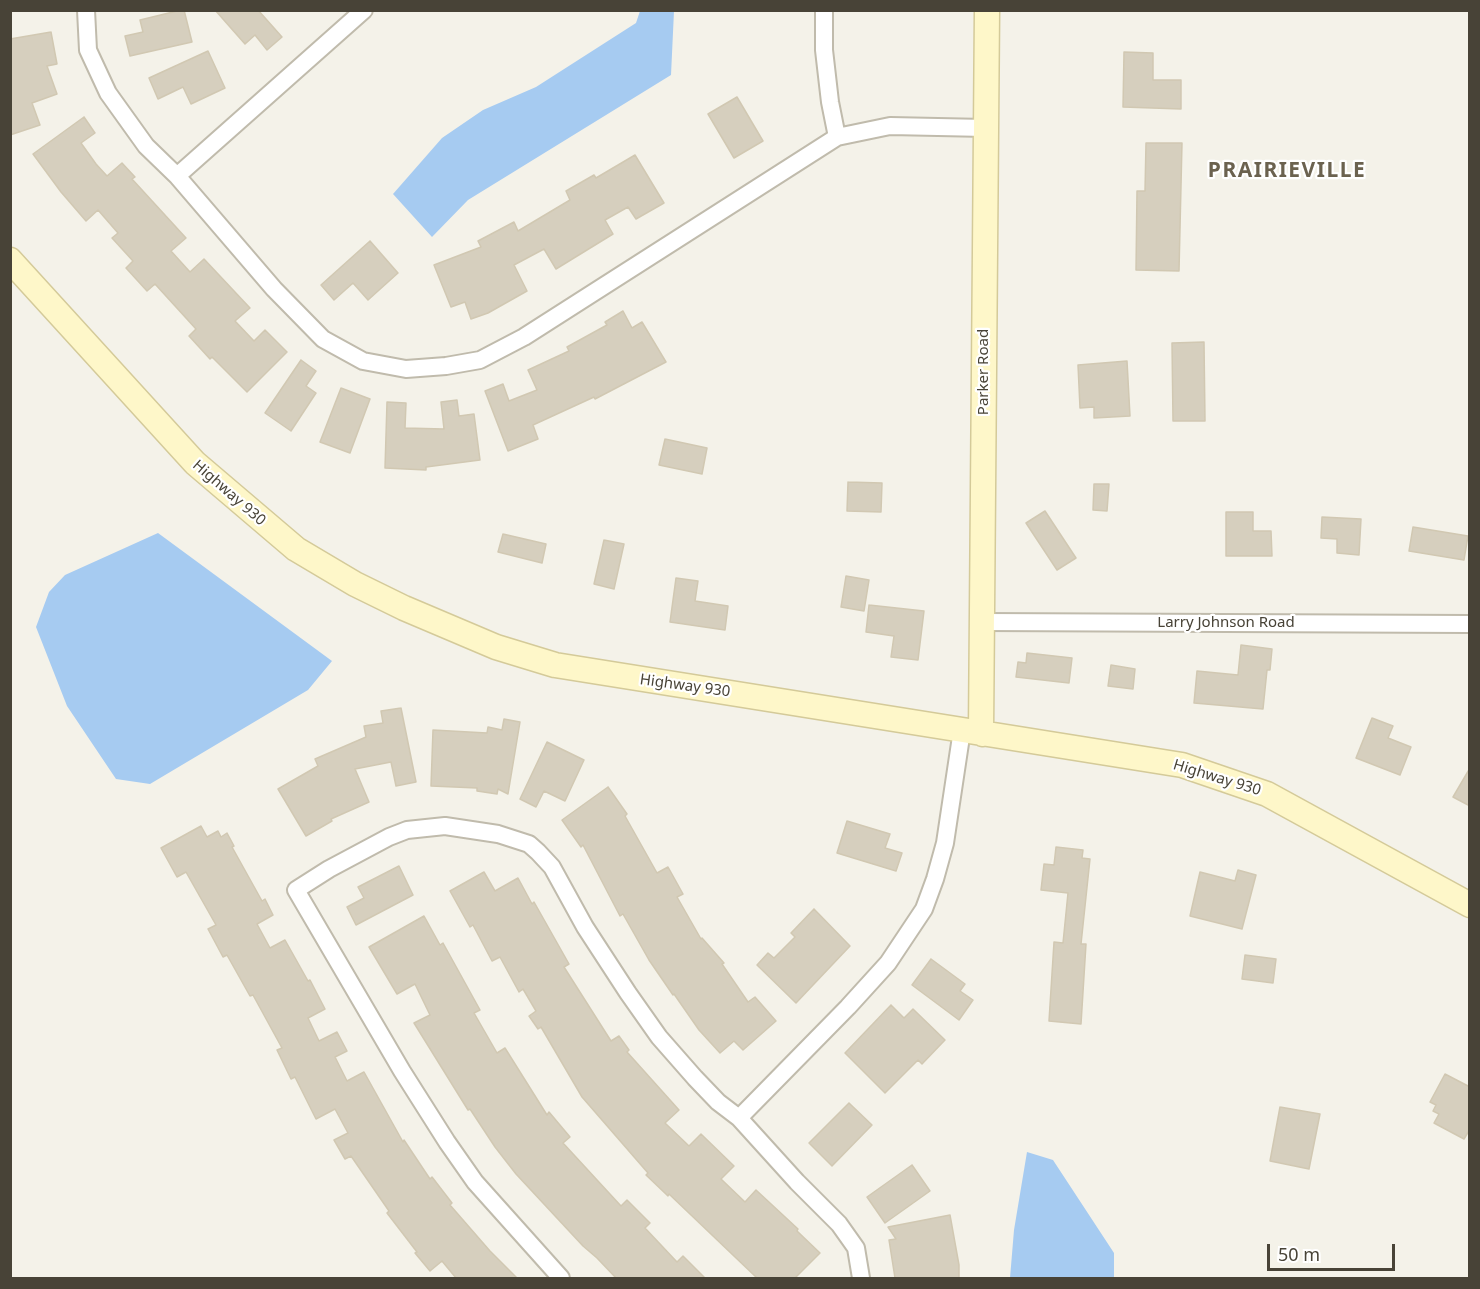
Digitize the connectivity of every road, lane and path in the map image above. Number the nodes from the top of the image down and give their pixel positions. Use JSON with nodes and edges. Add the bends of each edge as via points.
{"nodes":[{"id":1,"x":86,"y":10,"type":"edge"},
{"id":2,"x":364,"y":10,"type":"edge"},
{"id":3,"x":824,"y":10,"type":"edge"},
{"id":4,"x":987,"y":10,"type":"edge"},
{"id":5,"x":986,"y":128,"type":"junction"},
{"id":6,"x":837,"y":137,"type":"junction"},
{"id":7,"x":177,"y":176,"type":"junction"},
{"id":8,"x":10,"y":260,"type":"edge"},
{"id":9,"x":982,"y":622,"type":"junction"},
{"id":10,"x":1470,"y":624,"type":"edge"},
{"id":11,"x":972,"y":732,"type":"junction"},
{"id":12,"x":1470,"y":905,"type":"edge"},
{"id":13,"x":739,"y":1118,"type":"junction"},
{"id":14,"x":561,"y":1278,"type":"edge"},
{"id":15,"x":861,"y":1278,"type":"edge"}],
"edges":[{"from":1,"to":7,"type":"street","via":[[88,50],[108,93],[146,146]]},
{"from":2,"to":7,"type":"street"},
{"from":3,"to":6,"type":"street","via":[[824,50]]},
{"from":4,"to":5,"type":"street","name":"Parker Road"},
{"from":5,"to":6,"type":"street","via":[[890,126]]},
{"from":5,"to":9,"type":"street","name":"Parker Road"},
{"from":6,"to":7,"type":"street","via":[[524,337],[480,360],[406,369],[363,361],[323,339],[274,289]]},
{"from":8,"to":11,"type":"street","name":"Highway 930","via":[[195,463],[296,549],[355,584],[496,647],[555,665]]},
{"from":9,"to":10,"type":"street","name":"Larry Johnson Road"},
{"from":9,"to":11,"type":"street","name":"Parker Road","via":[[981,731]]},
{"from":11,"to":12,"type":"street","name":"Highway 930","via":[[1182,765],[1251,787]]},
{"from":11,"to":13,"type":"street","via":[[924,909],[888,963]]},
{"from":13,"to":14,"type":"street","via":[[718,1102],[659,1037],[585,927],[552,867],[529,844],[498,834],[445,826],[407,830],[296,890],[447,1142],[475,1182]]},
{"from":13,"to":15,"type":"street","via":[[839,1224],[856,1248]]}]}
